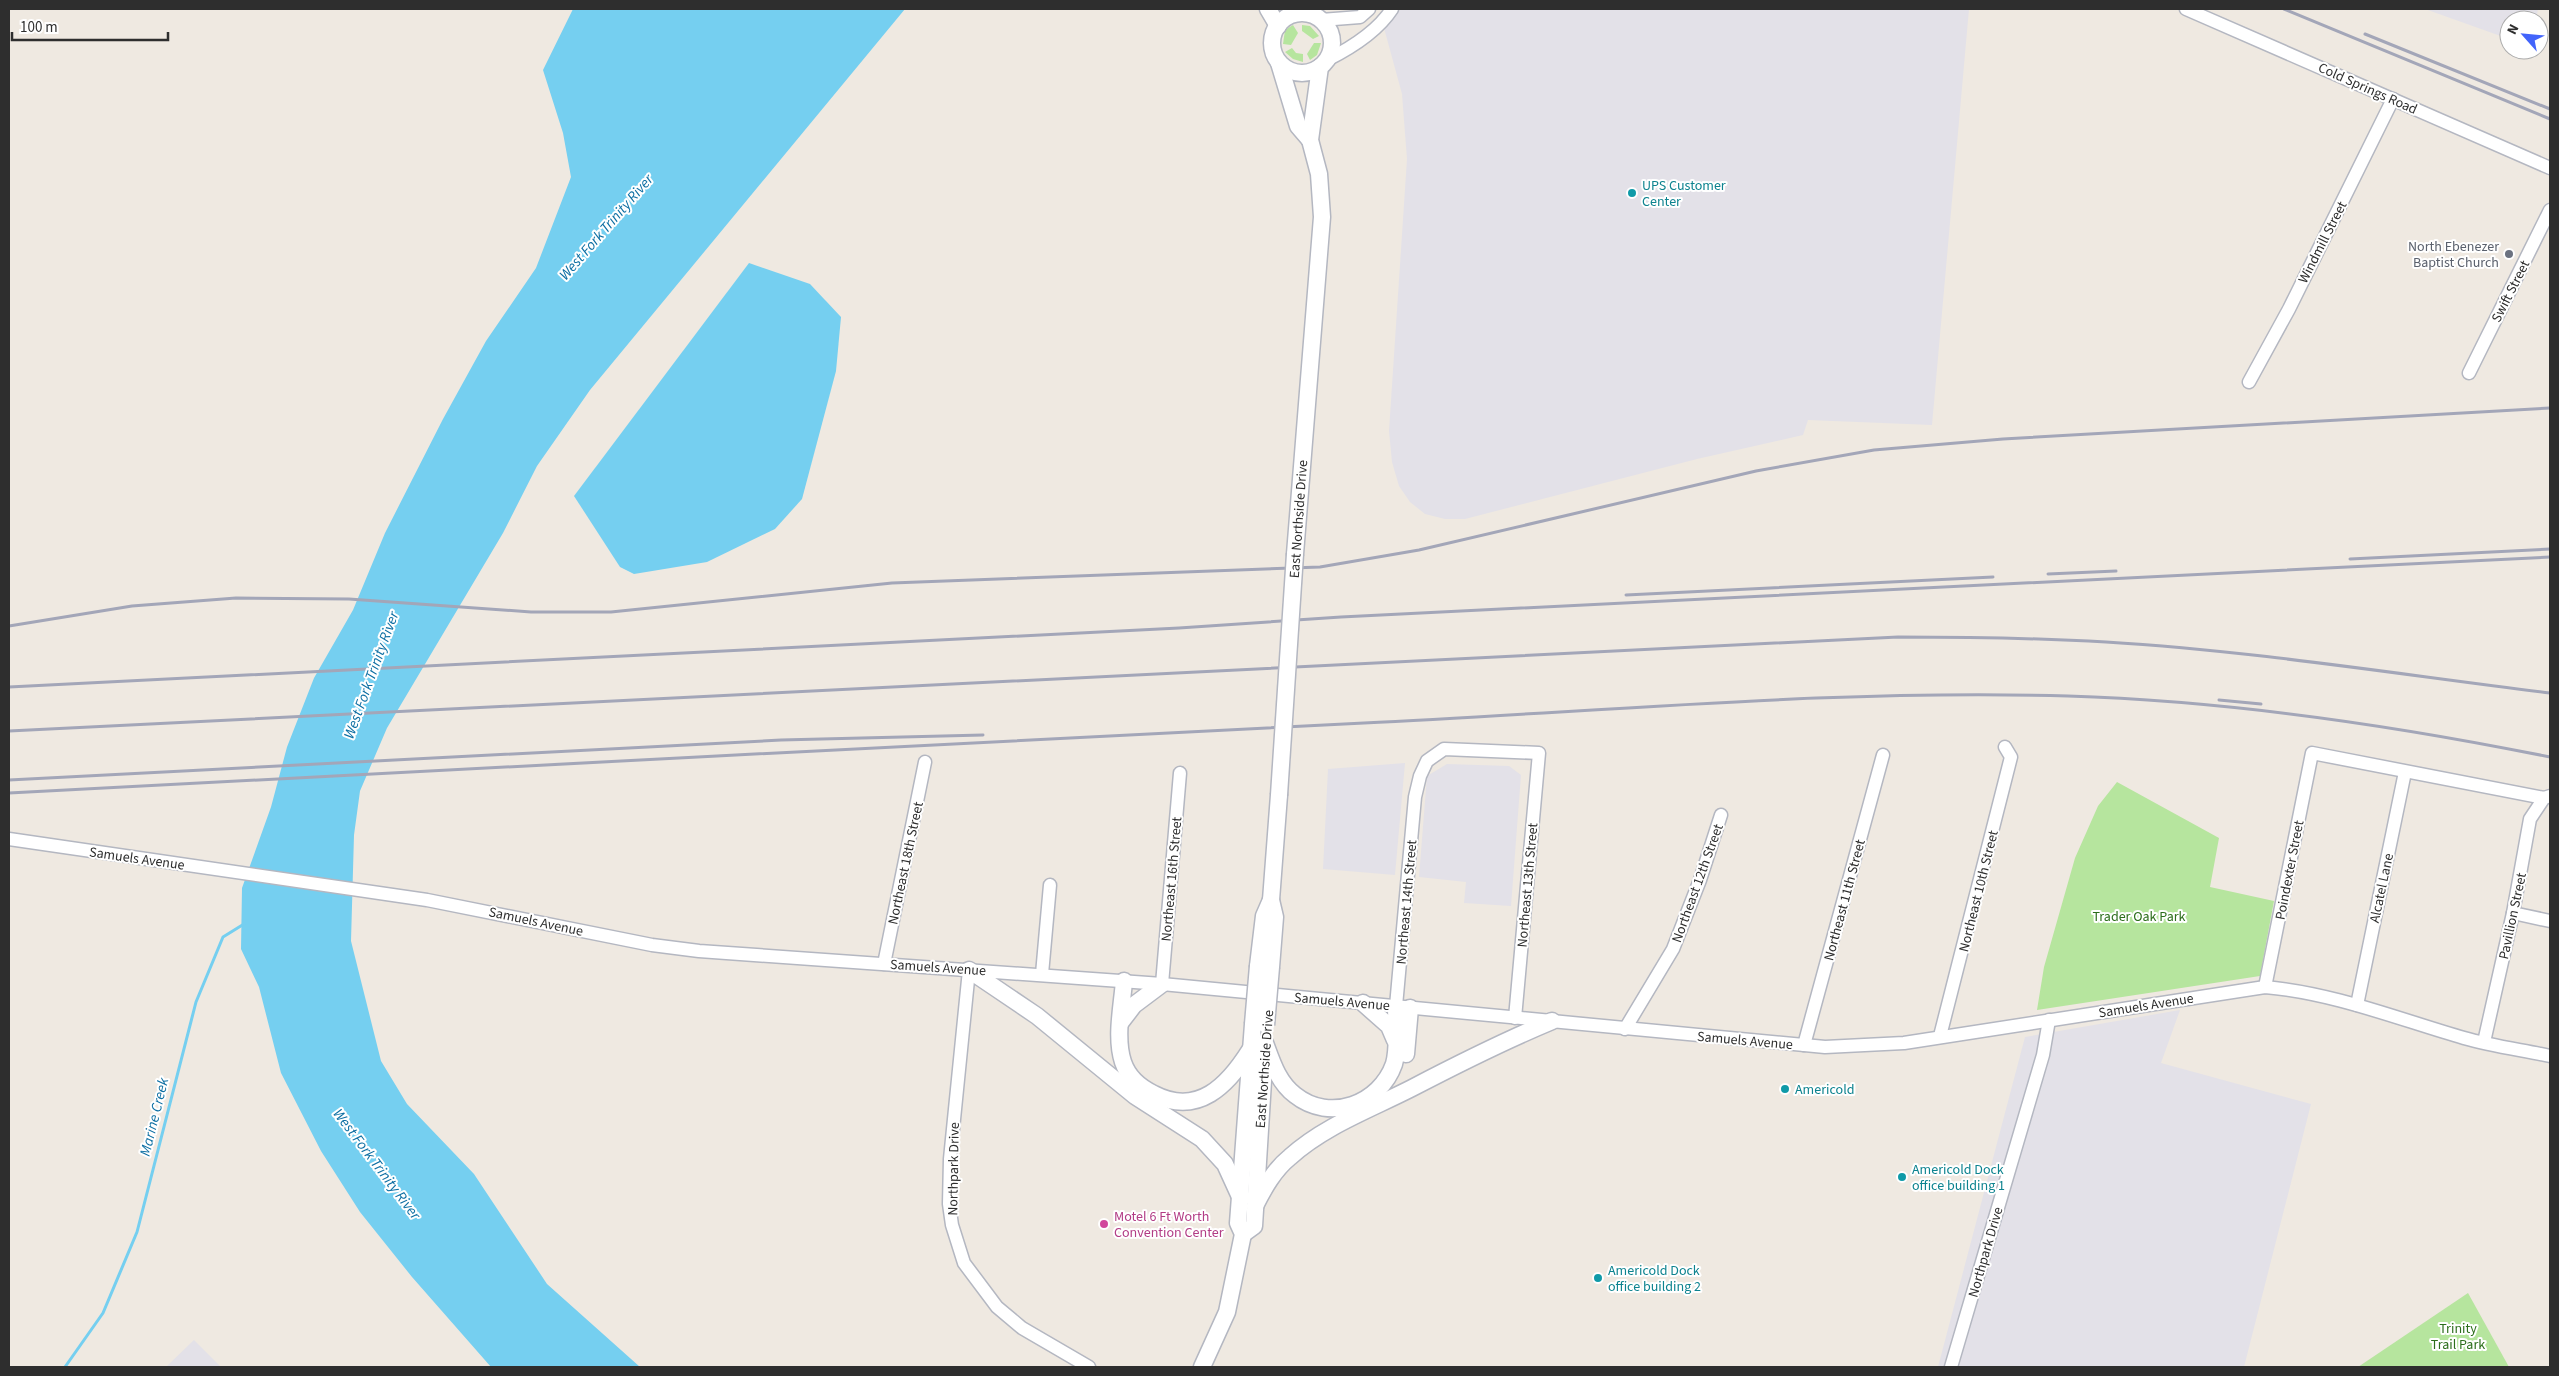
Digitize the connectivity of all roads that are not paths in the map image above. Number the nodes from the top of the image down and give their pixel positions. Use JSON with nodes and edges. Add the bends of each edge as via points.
{"nodes":[{"id":1,"x":1268,"y":9,"type":"edge"},
{"id":2,"x":1369,"y":9,"type":"edge"},
{"id":3,"x":1392,"y":9,"type":"edge"},
{"id":4,"x":2186,"y":9,"type":"edge"},
{"id":5,"x":1316,"y":15,"type":"edge"},
{"id":6,"x":1278,"y":26,"type":"junction"},
{"id":7,"x":1279,"y":62,"type":"junction"},
{"id":8,"x":1323,"y":64,"type":"junction"},
{"id":9,"x":2393,"y":99,"type":"junction"},
{"id":10,"x":1310,"y":140,"type":"junction"},
{"id":11,"x":2550,"y":168,"type":"edge"},
{"id":12,"x":2550,"y":210,"type":"edge"},
{"id":13,"x":2469,"y":373,"type":"dead end"},
{"id":14,"x":2249,"y":382,"type":"dead end"},
{"id":15,"x":2006,"y":746,"type":"dead end"},
{"id":16,"x":1539,"y":753,"type":"joint"},
{"id":17,"x":1883,"y":755,"type":"dead end"},
{"id":18,"x":925,"y":762,"type":"dead end"},
{"id":19,"x":2405,"y":772,"type":"junction"},
{"id":20,"x":1180,"y":773,"type":"dead end"},
{"id":21,"x":2547,"y":797,"type":"edge"},
{"id":22,"x":1721,"y":815,"type":"dead end"},
{"id":23,"x":9,"y":839,"type":"edge"},
{"id":24,"x":1050,"y":885,"type":"dead end"},
{"id":25,"x":2514,"y":913,"type":"junction"},
{"id":26,"x":2550,"y":921,"type":"edge"},
{"id":27,"x":884,"y":964,"type":"junction"},
{"id":28,"x":969,"y":970,"type":"junction"},
{"id":29,"x":1042,"y":974,"type":"junction"},
{"id":30,"x":1119,"y":981,"type":"junction"},
{"id":31,"x":1162,"y":984,"type":"junction"},
{"id":32,"x":2265,"y":987,"type":"junction"},
{"id":33,"x":1363,"y":1003,"type":"junction"},
{"id":34,"x":2357,"y":1004,"type":"junction"},
{"id":35,"x":1403,"y":1007,"type":"junction"},
{"id":36,"x":1515,"y":1018,"type":"junction"},
{"id":37,"x":2049,"y":1020,"type":"junction"},
{"id":38,"x":1121,"y":1022,"type":"junction"},
{"id":39,"x":1552,"y":1022,"type":"junction"},
{"id":40,"x":1625,"y":1029,"type":"junction"},
{"id":41,"x":1940,"y":1036,"type":"junction"},
{"id":42,"x":1396,"y":1042,"type":"junction"},
{"id":43,"x":2484,"y":1042,"type":"junction"},
{"id":44,"x":1804,"y":1045,"type":"junction"},
{"id":45,"x":1259,"y":1046,"type":"junction"},
{"id":46,"x":2550,"y":1056,"type":"edge"},
{"id":47,"x":1116,"y":1079,"type":"junction"},
{"id":48,"x":1387,"y":1100,"type":"junction"},
{"id":49,"x":1248,"y":1203,"type":"junction"},
{"id":50,"x":1089,"y":1367,"type":"edge"},
{"id":51,"x":1202,"y":1367,"type":"edge"},
{"id":52,"x":1951,"y":1367,"type":"edge"}],
"edges":[{"from":1,"to":6,"type":"street"},
{"from":2,"to":5,"type":"street","via":[[1360,17]]},
{"from":3,"to":8,"type":"street","via":[[1385,19],[1350,48]]},
{"from":4,"to":9,"type":"street","name":"Cold Springs Road"},
{"from":5,"to":6,"type":"street","via":[[1298,13],[1288,16]]},
{"from":5,"to":8,"type":"street","via":[[1330,32],[1332,41]]},
{"from":6,"to":7,"type":"street","via":[[1272,50]]},
{"from":7,"to":8,"type":"street","via":[[1291,72],[1301,74]]},
{"from":7,"to":10,"type":"street","name":"East Northside Drive","via":[[1298,126]]},
{"from":8,"to":10,"type":"street","name":"East Northside Drive"},
{"from":9,"to":11,"type":"street","name":"Cold Springs Road"},
{"from":9,"to":14,"type":"street","name":"Windmill Street","via":[[2289,309]]},
{"from":10,"to":45,"type":"street","name":"East Northside Drive","bridge":true,"via":[[1319,174],[1322,217],[1278,795],[1271,900],[1275,918],[1264,967]]},
{"from":12,"to":13,"type":"street","name":"Swift Street"},
{"from":15,"to":41,"type":"street","name":"Northeast 10th Street","via":[[2011,758]]},
{"from":16,"to":35,"type":"street","name":"Northeast 14th Street","via":[[1444,749],[1427,761],[1415,797]]},
{"from":16,"to":36,"type":"street","name":"Northeast 13th Street"},
{"from":17,"to":44,"type":"street","name":"Northeast 11th Street"},
{"from":18,"to":27,"type":"street","name":"Northeast 18th Street"},
{"from":19,"to":21,"type":"street"},
{"from":19,"to":32,"type":"street","name":"Poindexter Street","via":[[2312,753]]},
{"from":19,"to":34,"type":"street","name":"Alcatel Lane"},
{"from":20,"to":31,"type":"street","name":"Northeast 16th Street"},
{"from":21,"to":25,"type":"street","name":"Pavillion Street","via":[[2530,819]]},
{"from":22,"to":40,"type":"street","name":"Northeast 12th Street","via":[[1673,950]]},
{"from":23,"to":27,"type":"street","name":"Samuels Avenue","via":[[427,900],[652,945]]},
{"from":24,"to":29,"type":"street"},
{"from":25,"to":26,"type":"street"},
{"from":25,"to":43,"type":"street","name":"Pavillion Street"},
{"from":27,"to":28,"type":"street","name":"Samuels Avenue"},
{"from":28,"to":29,"type":"street","name":"Samuels Avenue"},
{"from":28,"to":47,"type":"street","via":[[1022,1005]]},
{"from":28,"to":50,"type":"street","name":"Northpark Drive","via":[[950,1159],[952,1225],[964,1264],[997,1307],[1022,1328]]},
{"from":29,"to":30,"type":"street","name":"Samuels Avenue"},
{"from":30,"to":31,"type":"street","name":"Samuels Avenue"},
{"from":30,"to":38,"type":"street"},
{"from":30,"to":47,"type":"street","via":[[1109,1043]]},
{"from":31,"to":33,"type":"street","name":"Samuels Avenue"},
{"from":31,"to":38,"type":"street","via":[[1134,1005]]},
{"from":32,"to":34,"type":"street","name":"Samuels Avenue","via":[[2313,993]]},
{"from":32,"to":37,"type":"street","name":"Samuels Avenue"},
{"from":33,"to":35,"type":"street","name":"Samuels Avenue"},
{"from":33,"to":42,"type":"street","via":[[1389,1026]]},
{"from":34,"to":43,"type":"street","name":"Samuels Avenue"},
{"from":35,"to":36,"type":"street","name":"Samuels Avenue"},
{"from":35,"to":42,"type":"street"},
{"from":35,"to":48,"type":"street","via":[[1406,1056]]},
{"from":36,"to":39,"type":"street","name":"Samuels Avenue"},
{"from":37,"to":41,"type":"street","name":"Samuels Avenue"},
{"from":37,"to":52,"type":"street","name":"Northpark Drive","via":[[2042,1055]]},
{"from":38,"to":45,"type":"street","via":[[1120,1052],[1128,1072],[1144,1090],[1172,1101],[1192,1101],[1209,1096]]},
{"from":39,"to":40,"type":"street","name":"Samuels Avenue"},
{"from":39,"to":48,"type":"street","via":[[1507,1040]]},
{"from":40,"to":44,"type":"street","name":"Samuels Avenue"},
{"from":41,"to":44,"type":"street","name":"Samuels Avenue","via":[[1853,1048]]},
{"from":42,"to":45,"type":"street","via":[[1394,1062],[1381,1087],[1363,1101],[1349,1107],[1332,1108],[1314,1105],[1294,1095]]},
{"from":43,"to":46,"type":"street","name":"Samuels Avenue"},
{"from":45,"to":49,"type":"street","name":"East Northside Drive"},
{"from":47,"to":49,"type":"street","via":[[1135,1096],[1214,1150]]},
{"from":48,"to":49,"type":"street","via":[[1305,1144]]},
{"from":49,"to":51,"type":"street","name":"East Northside Drive","via":[[1238,1223],[1243,1234],[1228,1312]]}]}
